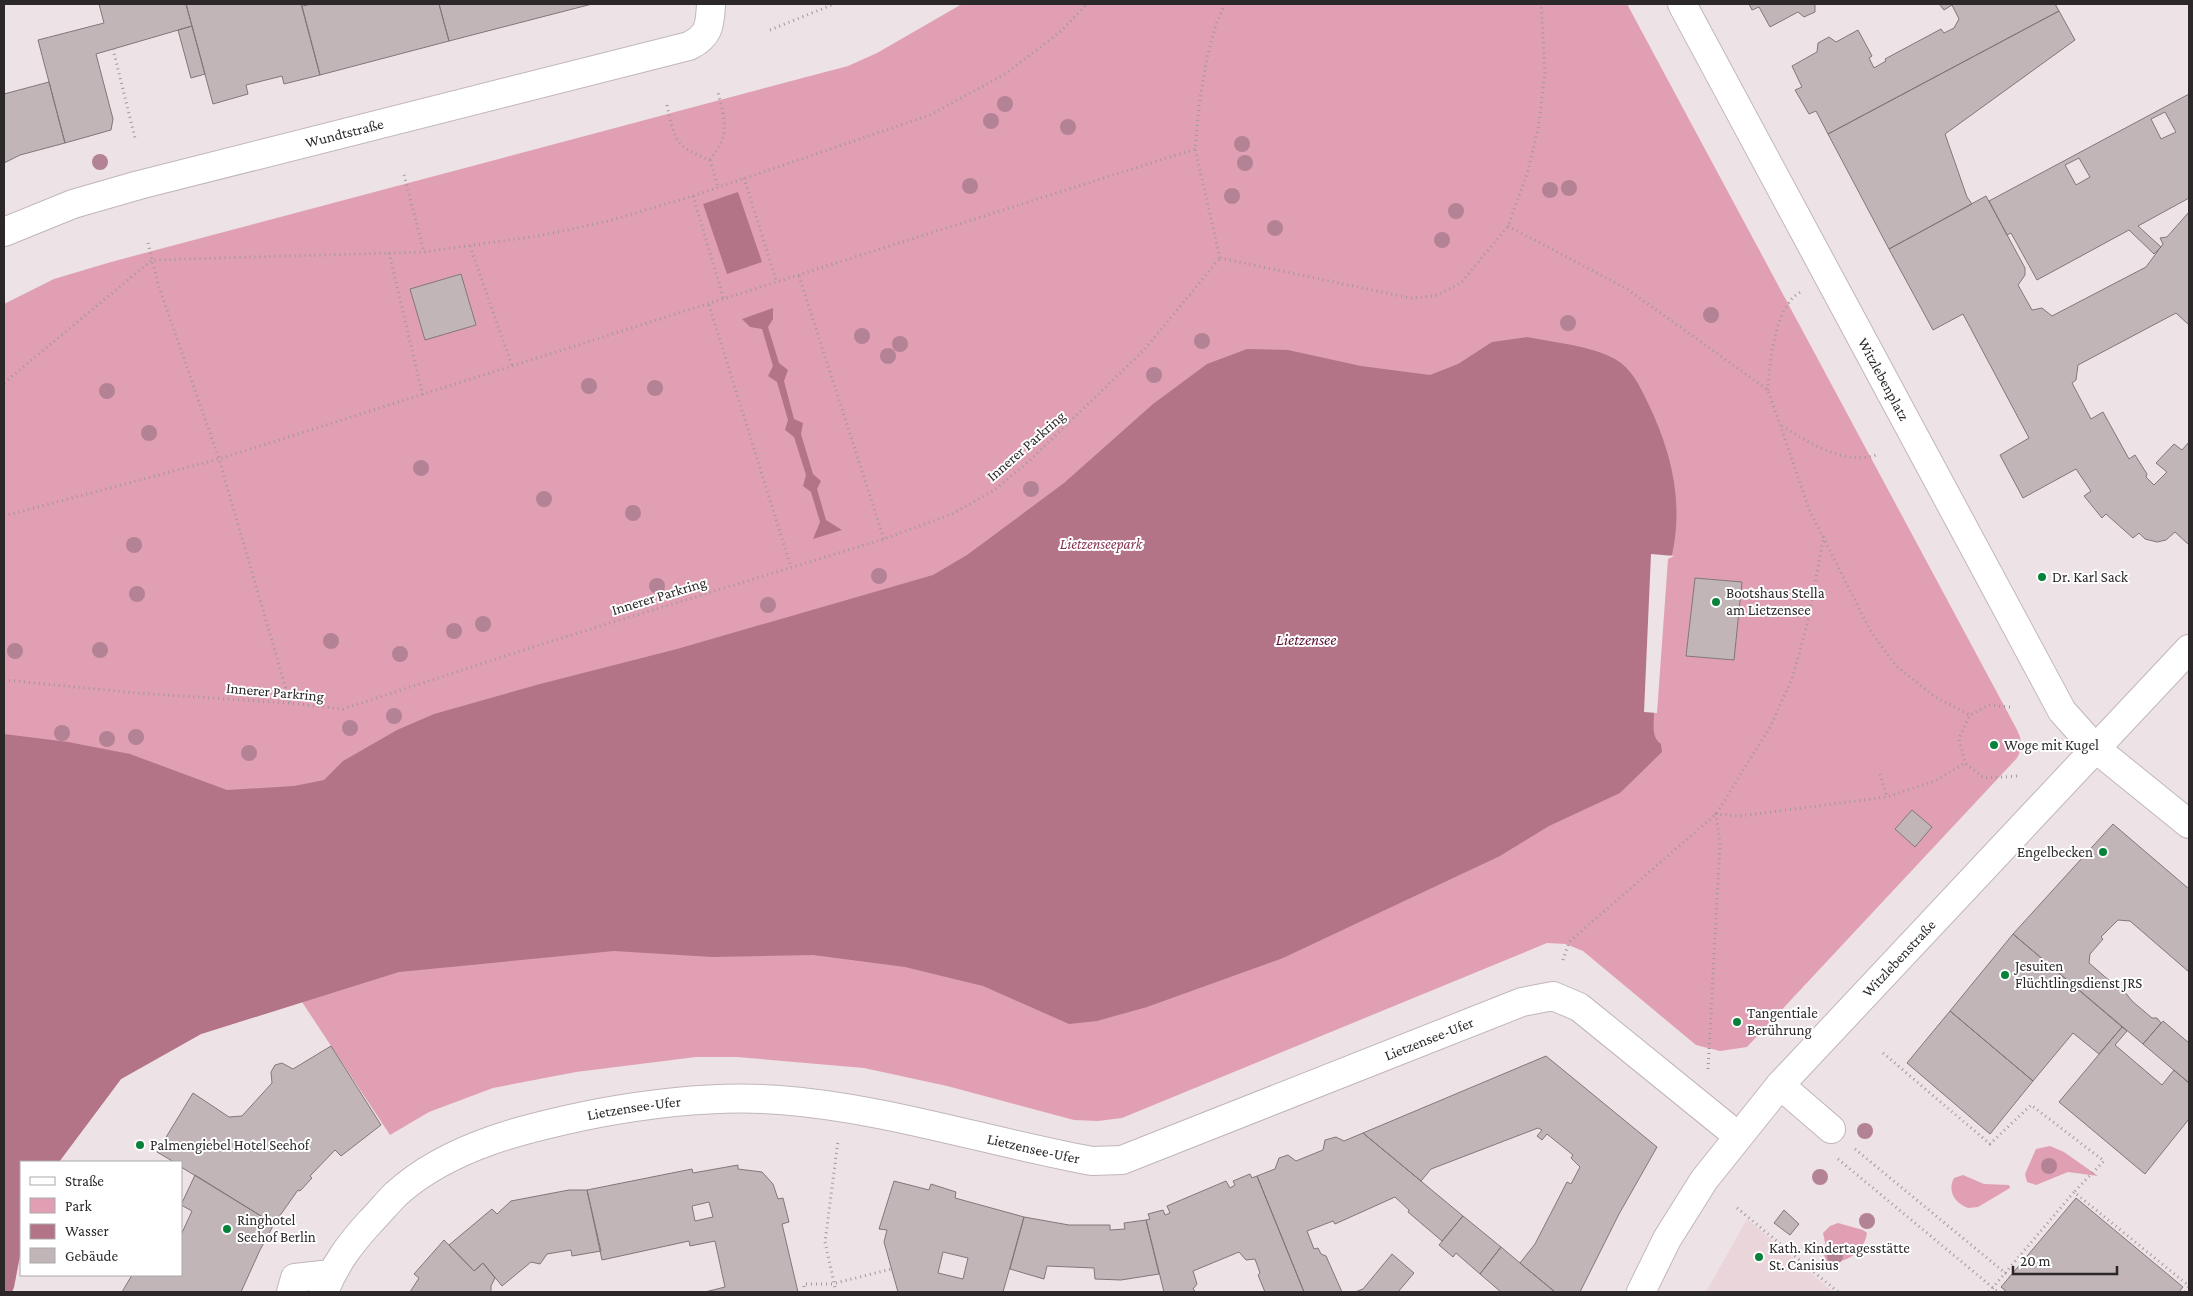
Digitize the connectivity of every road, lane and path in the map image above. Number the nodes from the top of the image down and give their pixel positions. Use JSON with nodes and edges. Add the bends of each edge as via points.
{"nodes":[{"id":1,"x":712,"y":4,"type":"edge"},
{"id":2,"x":834,"y":4,"type":"edge"},
{"id":3,"x":1087,"y":4,"type":"edge"},
{"id":4,"x":1225,"y":4,"type":"edge"},
{"id":5,"x":1541,"y":4,"type":"edge"},
{"id":6,"x":1682,"y":4,"type":"edge"},
{"id":7,"x":770,"y":30,"type":"dead end"},
{"id":8,"x":113,"y":49,"type":"dead end"},
{"id":9,"x":718,"y":92,"type":"dead end"},
{"id":10,"x":667,"y":105,"type":"dead end"},
{"id":11,"x":135,"y":138,"type":"dead end"},
{"id":12,"x":1195,"y":149,"type":"junction"},
{"id":13,"x":710,"y":160,"type":"junction"},
{"id":14,"x":404,"y":175,"type":"dead end"},
{"id":15,"x":744,"y":178,"type":"junction"},
{"id":16,"x":718,"y":187,"type":"junction"},
{"id":17,"x":693,"y":196,"type":"junction"},
{"id":18,"x":1508,"y":226,"type":"junction"},
{"id":19,"x":4,"y":232,"type":"edge"},
{"id":20,"x":148,"y":243,"type":"dead end"},
{"id":21,"x":470,"y":246,"type":"junction"},
{"id":22,"x":424,"y":252,"type":"junction"},
{"id":23,"x":389,"y":253,"type":"junction"},
{"id":24,"x":1220,"y":258,"type":"junction"},
{"id":25,"x":152,"y":260,"type":"junction"},
{"id":26,"x":799,"y":276,"type":"junction"},
{"id":27,"x":1828,"y":278,"type":"junction"},
{"id":28,"x":777,"y":283,"type":"junction"},
{"id":29,"x":724,"y":300,"type":"junction"},
{"id":30,"x":709,"y":305,"type":"junction"},
{"id":31,"x":512,"y":366,"type":"junction"},
{"id":32,"x":4,"y":383,"type":"edge"},
{"id":33,"x":1768,"y":390,"type":"junction"},
{"id":34,"x":423,"y":396,"type":"junction"},
{"id":35,"x":1782,"y":426,"type":"junction"},
{"id":36,"x":1876,"y":455,"type":"dead end"},
{"id":37,"x":219,"y":459,"type":"junction"},
{"id":38,"x":4,"y":516,"type":"edge"},
{"id":39,"x":1824,"y":535,"type":"junction"},
{"id":40,"x":884,"y":539,"type":"junction"},
{"id":41,"x":791,"y":566,"type":"junction"},
{"id":42,"x":2189,"y":649,"type":"edge"},
{"id":43,"x":4,"y":680,"type":"edge"},
{"id":44,"x":290,"y":703,"type":"junction"},
{"id":45,"x":2010,"y":707,"type":"dead end"},
{"id":46,"x":1970,"y":715,"type":"junction"},
{"id":47,"x":2096,"y":748,"type":"junction"},
{"id":48,"x":1965,"y":763,"type":"junction"},
{"id":49,"x":1880,"y":774,"type":"dead end"},
{"id":50,"x":2018,"y":776,"type":"dead end"},
{"id":51,"x":1887,"y":797,"type":"junction"},
{"id":52,"x":1716,"y":814,"type":"junction"},
{"id":53,"x":2189,"y":824,"type":"edge"},
{"id":54,"x":1563,"y":960,"type":"dead end"},
{"id":55,"x":1883,"y":1053,"type":"dead end"},
{"id":56,"x":1708,"y":1070,"type":"dead end"},
{"id":57,"x":1780,"y":1085,"type":"junction"},
{"id":58,"x":1738,"y":1136,"type":"junction"},
{"id":59,"x":838,"y":1141,"type":"dead end"},
{"id":60,"x":1832,"y":1143,"type":"junction"},
{"id":61,"x":2074,"y":1192,"type":"junction"},
{"id":62,"x":1737,"y":1208,"type":"dead end"},
{"id":63,"x":891,"y":1268,"type":"dead end"},
{"id":64,"x":2005,"y":1274,"type":"junction"},
{"id":65,"x":2010,"y":1277,"type":"dead end"},
{"id":66,"x":327,"y":1283,"type":"edge"},
{"id":67,"x":832,"y":1284,"type":"junction"},
{"id":68,"x":2189,"y":1286,"type":"edge"},
{"id":69,"x":1993,"y":1288,"type":"junction"},
{"id":70,"x":291,"y":1292,"type":"edge"},
{"id":71,"x":804,"y":1292,"type":"edge"},
{"id":72,"x":836,"y":1292,"type":"edge"},
{"id":73,"x":1641,"y":1292,"type":"edge"},
{"id":74,"x":1838,"y":1292,"type":"edge"},
{"id":75,"x":1989,"y":1292,"type":"edge"},
{"id":76,"x":1998,"y":1292,"type":"edge"},
{"id":77,"x":2185,"y":1292,"type":"edge"}],
"edges":[{"from":1,"to":19,"type":"street","name":"Wundtstraße","via":[[703,39],[689,46],[139,185],[73,204]]},
{"from":2,"to":7,"type":"path"},
{"from":3,"to":15,"type":"path","via":[[1060,32],[1005,74],[930,115]]},
{"from":4,"to":12,"type":"path","via":[[1207,57]]},
{"from":5,"to":18,"type":"path","via":[[1545,73],[1538,129],[1527,174]]},
{"from":6,"to":27,"type":"street","name":"Witzlebenplatz"},
{"from":8,"to":11,"type":"path"},
{"from":9,"to":13,"type":"path","via":[[725,124],[724,141]]},
{"from":10,"to":13,"type":"path","via":[[674,138],[687,151]]},
{"from":12,"to":24,"type":"path"},
{"from":12,"to":26,"type":"path"},
{"from":13,"to":16,"type":"path"},
{"from":14,"to":22,"type":"path"},
{"from":15,"to":16,"type":"path"},
{"from":15,"to":28,"type":"path"},
{"from":16,"to":17,"type":"path"},
{"from":17,"to":21,"type":"path","via":[[599,223]]},
{"from":17,"to":29,"type":"path"},
{"from":18,"to":24,"type":"path","via":[[1461,283],[1435,296],[1410,298]]},
{"from":18,"to":33,"type":"path","via":[[1627,289]]},
{"from":20,"to":25,"type":"path"},
{"from":21,"to":22,"type":"path"},
{"from":21,"to":31,"type":"path"},
{"from":22,"to":23,"type":"path"},
{"from":23,"to":25,"type":"path"},
{"from":23,"to":34,"type":"path"},
{"from":24,"to":40,"type":"path","name":"Innerer Parkring","via":[[1144,350],[1027,463],[993,490],[952,514]]},
{"from":25,"to":32,"type":"path"},
{"from":25,"to":37,"type":"path"},
{"from":26,"to":28,"type":"path"},
{"from":26,"to":40,"type":"path"},
{"from":27,"to":33,"type":"path","via":[[1794,295],[1784,313],[1774,338]]},
{"from":27,"to":47,"type":"street","name":"Witzlebenplatz","via":[[2062,711]]},
{"from":28,"to":29,"type":"path"},
{"from":29,"to":30,"type":"path"},
{"from":30,"to":31,"type":"path"},
{"from":30,"to":41,"type":"path"},
{"from":31,"to":34,"type":"path"},
{"from":33,"to":35,"type":"path"},
{"from":34,"to":37,"type":"path"},
{"from":35,"to":36,"type":"path","via":[[1809,444],[1840,454],[1864,460]]},
{"from":35,"to":39,"type":"path","via":[[1809,508]]},
{"from":37,"to":38,"type":"path"},
{"from":37,"to":44,"type":"path"},
{"from":39,"to":46,"type":"path","via":[[1870,630],[1896,665],[1935,697]]},
{"from":39,"to":52,"type":"path","via":[[1808,621],[1792,679],[1770,727]]},
{"from":40,"to":41,"type":"path","name":"Innerer Parkring"},
{"from":41,"to":44,"type":"path","name":"Innerer Parkring","via":[[343,709]]},
{"from":42,"to":47,"type":"street","name":"Witzlebenstraße"},
{"from":43,"to":44,"type":"path","name":"Innerer Parkring"},
{"from":45,"to":46,"type":"path","via":[[1989,705]]},
{"from":46,"to":48,"type":"path","via":[[1959,738]]},
{"from":47,"to":53,"type":"street","name":"Witzlebenplatz"},
{"from":47,"to":57,"type":"street","name":"Witzlebenstraße"},
{"from":48,"to":50,"type":"path","via":[[1984,778]]},
{"from":48,"to":51,"type":"path","via":[[1935,781]]},
{"from":49,"to":51,"type":"path"},
{"from":51,"to":52,"type":"path","via":[[1739,816]]},
{"from":52,"to":54,"type":"path","via":[[1569,942]]},
{"from":52,"to":56,"type":"path","via":[[1720,844]]},
{"from":55,"to":61,"type":"path","via":[[1990,1144],[2031,1104],[2104,1161]]},
{"from":57,"to":58,"type":"street","name":"Witzlebenstraße"},
{"from":57,"to":60,"type":"street"},
{"from":58,"to":66,"type":"street","name":"Lietzensee-Ufer","via":[[1579,1007],[1553,996],[1522,1002],[1122,1160],[1092,1162],[913,1121],[782,1100],[685,1100],[571,1119],[488,1142],[425,1174],[390,1201],[347,1248]]},
{"from":58,"to":73,"type":"street","name":"Witzlebenstraße","via":[[1704,1180],[1667,1239]]},
{"from":59,"to":67,"type":"path","via":[[824,1242]]},
{"from":60,"to":64,"type":"path"},
{"from":60,"to":69,"type":"path"},
{"from":61,"to":64,"type":"path"},
{"from":61,"to":68,"type":"path"},
{"from":62,"to":74,"type":"path"},
{"from":63,"to":67,"type":"path"},
{"from":64,"to":65,"type":"path"},
{"from":64,"to":69,"type":"path"},
{"from":66,"to":70,"type":"street","via":[[295,1278]]},
{"from":67,"to":71,"type":"path","via":[[804,1284]]},
{"from":67,"to":72,"type":"path"},
{"from":68,"to":77,"type":"path"},
{"from":69,"to":75,"type":"path"},
{"from":69,"to":76,"type":"path"}]}
